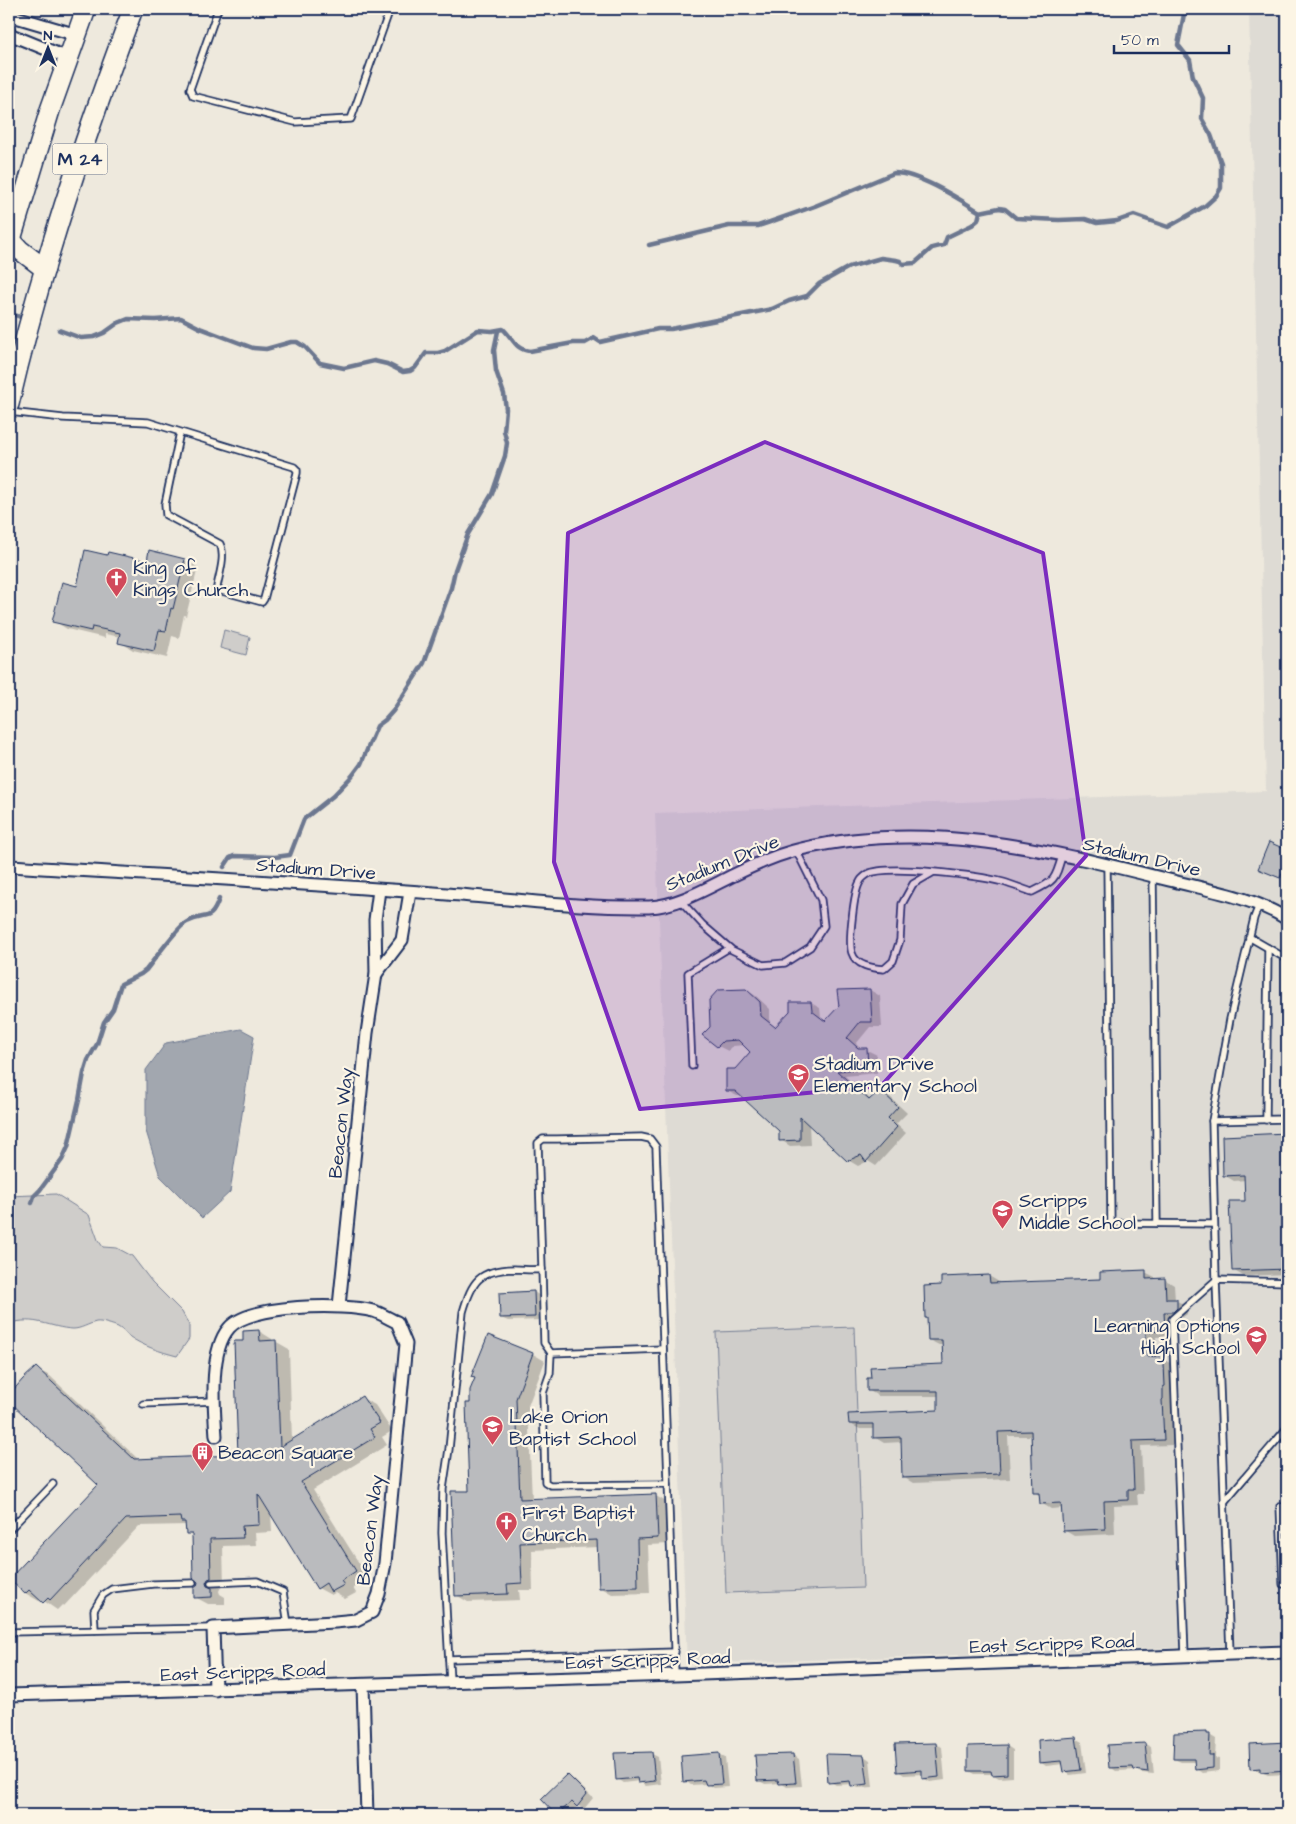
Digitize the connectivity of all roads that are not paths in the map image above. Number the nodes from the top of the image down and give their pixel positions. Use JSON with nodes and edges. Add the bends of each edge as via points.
{"nodes":[{"id":1,"x":86,"y":9,"type":"edge"},
{"id":2,"x":132,"y":9,"type":"edge"},
{"id":3,"x":218,"y":9,"type":"edge"},
{"id":4,"x":390,"y":9,"type":"edge"},
{"id":5,"x":9,"y":15,"type":"edge"},
{"id":6,"x":9,"y":34,"type":"edge"},
{"id":7,"x":76,"y":35,"type":"junction"},
{"id":8,"x":68,"y":58,"type":"junction"},
{"id":9,"x":10,"y":243,"type":"edge"},
{"id":10,"x":45,"y":269,"type":"junction"},
{"id":11,"x":10,"y":393,"type":"edge"},
{"id":12,"x":9,"y":412,"type":"edge"},
{"id":13,"x":180,"y":432,"type":"junction"},
{"id":14,"x":796,"y":850,"type":"junction"},
{"id":15,"x":1062,"y":856,"type":"junction"},
{"id":16,"x":1107,"y":865,"type":"junction"},
{"id":17,"x":9,"y":866,"type":"edge"},
{"id":18,"x":932,"y":873,"type":"junction"},
{"id":19,"x":1153,"y":876,"type":"junction"},
{"id":20,"x":379,"y":890,"type":"junction"},
{"id":21,"x":410,"y":892,"type":"junction"},
{"id":22,"x":680,"y":900,"type":"junction"},
{"id":23,"x":1258,"y":905,"type":"junction"},
{"id":24,"x":1287,"y":919,"type":"edge"},
{"id":25,"x":1249,"y":938,"type":"junction"},
{"id":26,"x":729,"y":948,"type":"junction"},
{"id":27,"x":1268,"y":948,"type":"junction"},
{"id":28,"x":1287,"y":959,"type":"edge"},
{"id":29,"x":376,"y":974,"type":"junction"},
{"id":30,"x":692,"y":1066,"type":"dead end"},
{"id":31,"x":1287,"y":1119,"type":"edge"},
{"id":32,"x":1266,"y":1120,"type":"junction"},
{"id":33,"x":1212,"y":1121,"type":"junction"},
{"id":34,"x":1157,"y":1223,"type":"junction"},
{"id":35,"x":1214,"y":1224,"type":"junction"},
{"id":36,"x":542,"y":1269,"type":"junction"},
{"id":37,"x":1216,"y":1280,"type":"junction"},
{"id":38,"x":1287,"y":1282,"type":"edge"},
{"id":39,"x":339,"y":1306,"type":"junction"},
{"id":40,"x":663,"y":1349,"type":"junction"},
{"id":41,"x":551,"y":1353,"type":"junction"},
{"id":42,"x":214,"y":1401,"type":"junction"},
{"id":43,"x":143,"y":1404,"type":"dead end"},
{"id":44,"x":1287,"y":1428,"type":"edge"},
{"id":45,"x":216,"y":1436,"type":"dead end"},
{"id":46,"x":53,"y":1484,"type":"dead end"},
{"id":47,"x":668,"y":1484,"type":"junction"},
{"id":48,"x":1224,"y":1502,"type":"junction"},
{"id":49,"x":1287,"y":1506,"type":"edge"},
{"id":50,"x":9,"y":1530,"type":"edge"},
{"id":51,"x":193,"y":1583,"type":"dead end"},
{"id":52,"x":211,"y":1583,"type":"dead end"},
{"id":53,"x":1287,"y":1584,"type":"edge"},
{"id":54,"x":288,"y":1624,"type":"junction"},
{"id":55,"x":213,"y":1628,"type":"junction"},
{"id":56,"x":95,"y":1630,"type":"junction"},
{"id":57,"x":9,"y":1632,"type":"edge"},
{"id":58,"x":674,"y":1652,"type":"junction"},
{"id":59,"x":1287,"y":1652,"type":"edge"},
{"id":60,"x":1230,"y":1653,"type":"junction"},
{"id":61,"x":1185,"y":1655,"type":"junction"},
{"id":62,"x":449,"y":1659,"type":"junction"},
{"id":63,"x":676,"y":1675,"type":"junction"},
{"id":64,"x":450,"y":1682,"type":"junction"},
{"id":65,"x":363,"y":1685,"type":"junction"},
{"id":66,"x":215,"y":1690,"type":"junction"},
{"id":67,"x":9,"y":1695,"type":"edge"},
{"id":68,"x":367,"y":1815,"type":"edge"}],
"edges":[{"from":1,"to":7,"type":"main road","number":"M 24"},
{"from":2,"to":10,"type":"main road","number":"M 24","via":[[101,92]]},
{"from":3,"to":4,"type":"lane","via":[[190,89],[193,96],[295,122],[351,119]]},
{"from":5,"to":7,"type":"street"},
{"from":6,"to":8,"type":"street"},
{"from":7,"to":8,"type":"main road","number":"M 24"},
{"from":8,"to":9,"type":"main road","number":"M 24"},
{"from":9,"to":10,"type":"main road"},
{"from":10,"to":11,"type":"main road","number":"M 24"},
{"from":12,"to":13,"type":"lane","via":[[139,421]]},
{"from":13,"to":13,"type":"lane","via":[[294,466],[297,470],[262,602],[218,590],[222,556],[220,544],[166,515],[164,504]]},
{"from":14,"to":15,"type":"street","name":"Stadium Drive","via":[[854,840],[935,836],[1012,845]]},
{"from":14,"to":22,"type":"street","name":"Stadium Drive"},
{"from":14,"to":26,"type":"lane","via":[[821,900],[824,926],[810,948],[785,963],[763,965]]},
{"from":15,"to":16,"type":"street","name":"Stadium Drive"},
{"from":15,"to":18,"type":"lane","via":[[1056,877],[1032,892],[1003,882]]},
{"from":16,"to":19,"type":"street","name":"Stadium Drive"},
{"from":16,"to":34,"type":"lane","via":[[1111,1223]]},
{"from":17,"to":20,"type":"street","name":"Stadium Drive"},
{"from":18,"to":18,"type":"lane","via":[[880,870],[866,875],[859,883],[850,942],[852,954],[858,962],[870,968],[884,969],[893,961],[900,940],[902,904],[913,884]]},
{"from":19,"to":23,"type":"street","name":"Stadium Drive"},
{"from":19,"to":34,"type":"lane"},
{"from":20,"to":21,"type":"street","name":"Stadium Drive"},
{"from":20,"to":29,"type":"street","name":"Beacon Way","via":[[375,920]]},
{"from":21,"to":22,"type":"street","name":"Stadium Drive","via":[[601,907],[655,907]]},
{"from":21,"to":29,"type":"street","name":"Beacon Way","via":[[402,940]]},
{"from":22,"to":26,"type":"lane"},
{"from":23,"to":24,"type":"street","name":"Stadium Drive"},
{"from":23,"to":25,"type":"lane"},
{"from":25,"to":27,"type":"lane"},
{"from":25,"to":33,"type":"lane","via":[[1230,1019]]},
{"from":26,"to":30,"type":"lane","via":[[688,973]]},
{"from":27,"to":28,"type":"lane"},
{"from":27,"to":32,"type":"lane"},
{"from":29,"to":39,"type":"street","name":"Beacon Way"},
{"from":31,"to":32,"type":"lane"},
{"from":32,"to":33,"type":"lane"},
{"from":33,"to":35,"type":"lane"},
{"from":34,"to":35,"type":"lane"},
{"from":35,"to":37,"type":"lane"},
{"from":36,"to":40,"type":"lane","via":[[538,1143],[544,1139],[650,1139],[656,1147]]},
{"from":36,"to":41,"type":"lane","via":[[544,1343]]},
{"from":36,"to":62,"type":"lane","via":[[489,1272],[469,1291],[463,1312],[443,1489],[442,1533]]},
{"from":37,"to":38,"type":"lane"},
{"from":37,"to":48,"type":"lane"},
{"from":37,"to":61,"type":"lane","via":[[1172,1319]]},
{"from":39,"to":42,"type":"street","name":"Beacon Way","via":[[271,1310],[246,1317],[229,1328],[217,1352]]},
{"from":39,"to":54,"type":"street","name":"Beacon Way","via":[[373,1311],[397,1322],[406,1344],[385,1563],[372,1612],[356,1620]]},
{"from":40,"to":41,"type":"lane"},
{"from":40,"to":47,"type":"lane"},
{"from":41,"to":47,"type":"lane","via":[[550,1372],[543,1393],[545,1482],[550,1485]]},
{"from":42,"to":43,"type":"lane"},
{"from":42,"to":45,"type":"street","name":"Beacon Way"},
{"from":44,"to":48,"type":"lane"},
{"from":46,"to":50,"type":"lane"},
{"from":47,"to":58,"type":"lane"},
{"from":48,"to":60,"type":"lane"},
{"from":49,"to":53,"type":"lane","via":[[1280,1506],[1283,1584]]},
{"from":51,"to":56,"type":"lane","via":[[112,1588],[103,1595],[94,1610]]},
{"from":52,"to":54,"type":"lane","via":[[257,1581],[282,1592]]},
{"from":54,"to":55,"type":"street","name":"Beacon Way"},
{"from":55,"to":56,"type":"lane"},
{"from":55,"to":66,"type":"street"},
{"from":56,"to":57,"type":"lane"},
{"from":58,"to":62,"type":"lane"},
{"from":58,"to":63,"type":"lane"},
{"from":59,"to":60,"type":"street","name":"East Scripps Road"},
{"from":60,"to":61,"type":"street","name":"East Scripps Road"},
{"from":61,"to":63,"type":"street","name":"East Scripps Road"},
{"from":62,"to":64,"type":"lane"},
{"from":63,"to":64,"type":"street","name":"East Scripps Road"},
{"from":64,"to":65,"type":"street","name":"East Scripps Road"},
{"from":65,"to":66,"type":"street","name":"East Scripps Road"},
{"from":65,"to":68,"type":"street"},
{"from":66,"to":67,"type":"street","name":"East Scripps Road"}]}
